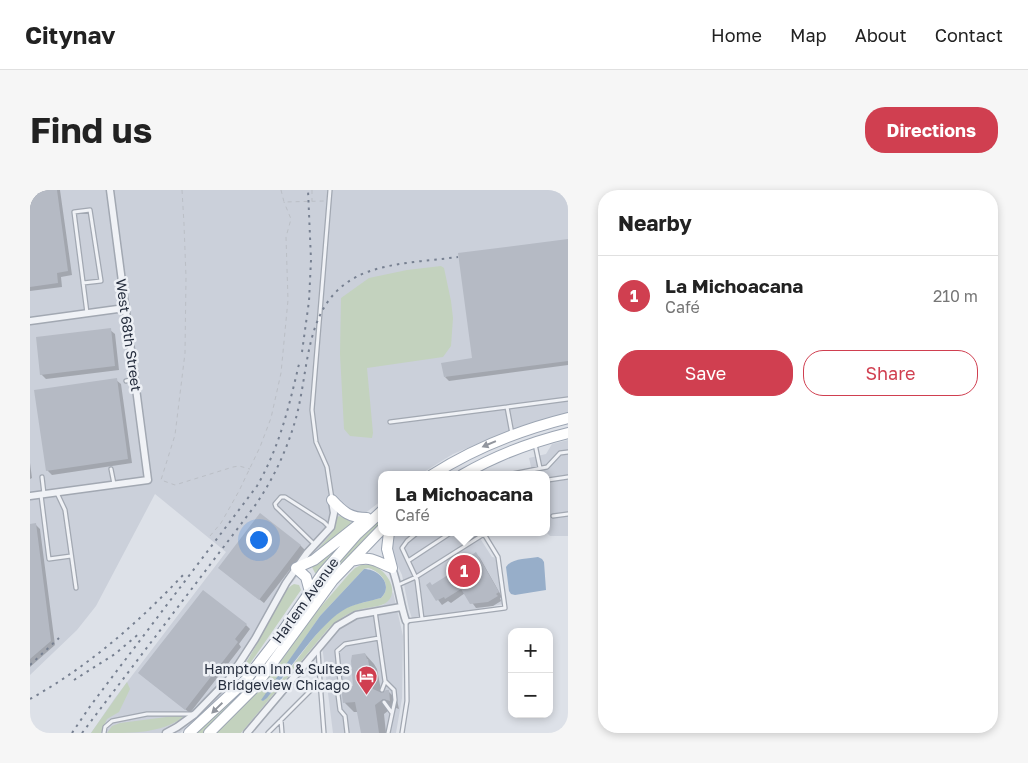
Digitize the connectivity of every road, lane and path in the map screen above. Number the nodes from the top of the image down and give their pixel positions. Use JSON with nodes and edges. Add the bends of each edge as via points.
{"nodes":[{"id":1,"x":110,"y":190,"type":"edge"},
{"id":2,"x":182,"y":190,"type":"edge"},
{"id":3,"x":281,"y":190,"type":"edge"},
{"id":4,"x":312,"y":190,"type":"edge"},
{"id":5,"x":330,"y":190,"type":"edge"},
{"id":6,"x":312,"y":201,"type":"junction"},
{"id":7,"x":330,"y":201,"type":"junction"},
{"id":8,"x":284,"y":202,"type":"junction"},
{"id":9,"x":83,"y":283,"type":"junction"},
{"id":10,"x":126,"y":308,"type":"junction"},
{"id":11,"x":87,"y":313,"type":"junction"},
{"id":12,"x":30,"y":321,"type":"edge"},
{"id":13,"x":135,"y":379,"type":"junction"},
{"id":14,"x":126,"y":381,"type":"dead end"},
{"id":15,"x":568,"y":399,"type":"edge"},
{"id":16,"x":507,"y":407,"type":"junction"},
{"id":17,"x":568,"y":418,"type":"edge"},
{"id":18,"x":390,"y":422,"type":"dead end"},
{"id":19,"x":568,"y":433,"type":"edge"},
{"id":20,"x":512,"y":435,"type":"junction"},
{"id":21,"x":534,"y":443,"type":"junction"},
{"id":22,"x":568,"y":452,"type":"edge"},
{"id":23,"x":540,"y":468,"type":"junction"},
{"id":24,"x":112,"y":469,"type":"dead end"},
{"id":25,"x":250,"y":469,"type":"junction"},
{"id":26,"x":439,"y":471,"type":"edge"},
{"id":27,"x":469,"y":471,"type":"edge"},
{"id":28,"x":526,"y":471,"type":"edge"},
{"id":29,"x":42,"y":477,"type":"dead end"},
{"id":30,"x":568,"y":477,"type":"edge"},
{"id":31,"x":550,"y":480,"type":"edge"},
{"id":32,"x":114,"y":485,"type":"junction"},
{"id":33,"x":57,"y":493,"type":"junction"},
{"id":34,"x":43,"y":495,"type":"junction"},
{"id":35,"x":30,"y":496,"type":"edge"},
{"id":36,"x":332,"y":500,"type":"junction"},
{"id":37,"x":378,"y":512,"type":"edge"},
{"id":38,"x":378,"y":514,"type":"edge"},
{"id":39,"x":568,"y":514,"type":"edge"},
{"id":40,"x":553,"y":516,"type":"dead end"},
{"id":41,"x":367,"y":518,"type":"junction"},
{"id":42,"x":330,"y":528,"type":"junction"},
{"id":43,"x":378,"y":533,"type":"edge"},
{"id":44,"x":210,"y":536,"type":"dead end"},
{"id":45,"x":389,"y":536,"type":"edge"},
{"id":46,"x":412,"y":536,"type":"edge"},
{"id":47,"x":446,"y":536,"type":"edge"},
{"id":48,"x":479,"y":536,"type":"edge"},
{"id":49,"x":486,"y":536,"type":"edge"},
{"id":50,"x":315,"y":545,"type":"junction"},
{"id":51,"x":71,"y":556,"type":"junction"},
{"id":52,"x":350,"y":561,"type":"junction"},
{"id":53,"x":408,"y":561,"type":"junction"},
{"id":54,"x":296,"y":568,"type":"junction"},
{"id":55,"x":392,"y":568,"type":"junction"},
{"id":56,"x":416,"y":577,"type":"junction"},
{"id":57,"x":398,"y":585,"type":"junction"},
{"id":58,"x":76,"y":588,"type":"dead end"},
{"id":59,"x":310,"y":592,"type":"junction"},
{"id":60,"x":401,"y":606,"type":"junction"},
{"id":61,"x":375,"y":610,"type":"junction"},
{"id":62,"x":422,"y":619,"type":"junction"},
{"id":63,"x":406,"y":621,"type":"junction"},
{"id":64,"x":379,"y":638,"type":"junction"},
{"id":65,"x":318,"y":649,"type":"junction"},
{"id":66,"x":320,"y":681,"type":"junction"},
{"id":67,"x":385,"y":681,"type":"junction"},
{"id":68,"x":382,"y":690,"type":"dead end"},
{"id":69,"x":384,"y":702,"type":"dead end"},
{"id":70,"x":195,"y":714,"type":"junction"},
{"id":71,"x":392,"y":714,"type":"junction"},
{"id":72,"x":281,"y":720,"type":"junction"},
{"id":73,"x":104,"y":733,"type":"edge"},
{"id":74,"x":166,"y":733,"type":"edge"},
{"id":75,"x":189,"y":733,"type":"edge"},
{"id":76,"x":209,"y":733,"type":"edge"},
{"id":77,"x":247,"y":733,"type":"edge"},
{"id":78,"x":268,"y":733,"type":"edge"},
{"id":79,"x":282,"y":733,"type":"edge"},
{"id":80,"x":324,"y":733,"type":"edge"},
{"id":81,"x":347,"y":733,"type":"edge"},
{"id":82,"x":388,"y":733,"type":"edge"},
{"id":83,"x":402,"y":733,"type":"edge"}],
"edges":[{"from":1,"to":10,"type":"street","name":"West 68th Street"},
{"from":2,"to":25,"type":"path","via":[[185,353],[175,435],[161,480],[175,485],[234,467]]},
{"from":3,"to":8,"type":"path"},
{"from":4,"to":6,"type":"path"},
{"from":5,"to":7,"type":"lane"},
{"from":6,"to":7,"type":"path"},
{"from":6,"to":8,"type":"path"},
{"from":7,"to":36,"type":"lane","via":[[312,410],[316,442],[327,467]]},
{"from":8,"to":25,"type":"path","via":[[290,219],[286,237],[288,300],[281,373],[271,418]]},
{"from":9,"to":9,"type":"lane","via":[[74,212],[90,210],[101,280]]},
{"from":9,"to":11,"type":"lane"},
{"from":10,"to":11,"type":"street"},
{"from":10,"to":13,"type":"street","name":"West 68th Street"},
{"from":11,"to":12,"type":"street"},
{"from":13,"to":14,"type":"lane"},
{"from":13,"to":32,"type":"street","name":"West 68th Street","via":[[148,480]]},
{"from":15,"to":16,"type":"lane"},
{"from":16,"to":18,"type":"lane"},
{"from":16,"to":20,"type":"lane"},
{"from":17,"to":20,"type":"main road"},
{"from":19,"to":21,"type":"main road"},
{"from":20,"to":26,"type":"main road","one_way":true,"via":[[486,445]]},
{"from":21,"to":23,"type":"lane"},
{"from":21,"to":27,"type":"main road"},
{"from":22,"to":23,"type":"lane","via":[[560,453],[547,467]]},
{"from":23,"to":28,"type":"lane"},
{"from":24,"to":32,"type":"lane"},
{"from":25,"to":44,"type":"path","via":[[221,523]]},
{"from":29,"to":34,"type":"lane"},
{"from":30,"to":31,"type":"lane"},
{"from":32,"to":33,"type":"street"},
{"from":33,"to":34,"type":"street"},
{"from":33,"to":51,"type":"lane","via":[[65,510]]},
{"from":34,"to":35,"type":"street"},
{"from":34,"to":51,"type":"lane","via":[[49,559]]},
{"from":36,"to":41,"type":"main road","via":[[350,516]]},
{"from":36,"to":42,"type":"street","via":[[334,513]]},
{"from":37,"to":41,"type":"main road"},
{"from":38,"to":59,"type":"main road","name":"Harlem Avenue","via":[[340,552]]},
{"from":39,"to":40,"type":"lane"},
{"from":41,"to":54,"type":"main road","via":[[314,560]]},
{"from":42,"to":50,"type":"street"},
{"from":42,"to":50,"type":"lane","via":[[285,496],[278,500],[276,507]]},
{"from":43,"to":52,"type":"main road","name":"Harlem Avenue"},
{"from":45,"to":55,"type":"main road","via":[[387,549]]},
{"from":46,"to":53,"type":"lane","via":[[402,548]]},
{"from":47,"to":53,"type":"lane"},
{"from":48,"to":56,"type":"lane"},
{"from":49,"to":62,"type":"lane","via":[[498,557],[505,608]]},
{"from":50,"to":54,"type":"street"},
{"from":51,"to":58,"type":"lane"},
{"from":52,"to":55,"type":"main road","via":[[371,558]]},
{"from":52,"to":76,"type":"main road","name":"Harlem Avenue","via":[[254,688]]},
{"from":53,"to":56,"type":"lane"},
{"from":54,"to":59,"type":"main road","via":[[306,577]]},
{"from":54,"to":70,"type":"street","via":[[232,675]]},
{"from":55,"to":57,"type":"street"},
{"from":56,"to":57,"type":"lane"},
{"from":56,"to":62,"type":"lane"},
{"from":57,"to":60,"type":"street"},
{"from":59,"to":75,"type":"main road","name":"Harlem Avenue","one_way":true,"via":[[244,681]]},
{"from":60,"to":61,"type":"street"},
{"from":60,"to":63,"type":"street"},
{"from":61,"to":64,"type":"lane"},
{"from":61,"to":65,"type":"street","via":[[356,615],[337,626]]},
{"from":62,"to":63,"type":"lane"},
{"from":63,"to":83,"type":"lane","via":[[407,701]]},
{"from":64,"to":67,"type":"lane"},
{"from":64,"to":81,"type":"lane","via":[[346,644],[337,651],[340,682],[337,687]]},
{"from":65,"to":66,"type":"lane"},
{"from":65,"to":77,"type":"street"},
{"from":66,"to":72,"type":"lane"},
{"from":66,"to":80,"type":"lane"},
{"from":67,"to":68,"type":"lane"},
{"from":67,"to":71,"type":"lane","via":[[394,690]]},
{"from":69,"to":71,"type":"lane"},
{"from":70,"to":73,"type":"lane","via":[[146,714],[112,721],[104,727]]},
{"from":70,"to":74,"type":"street"},
{"from":71,"to":82,"type":"lane"},
{"from":72,"to":78,"type":"lane"},
{"from":72,"to":79,"type":"lane"}]}
